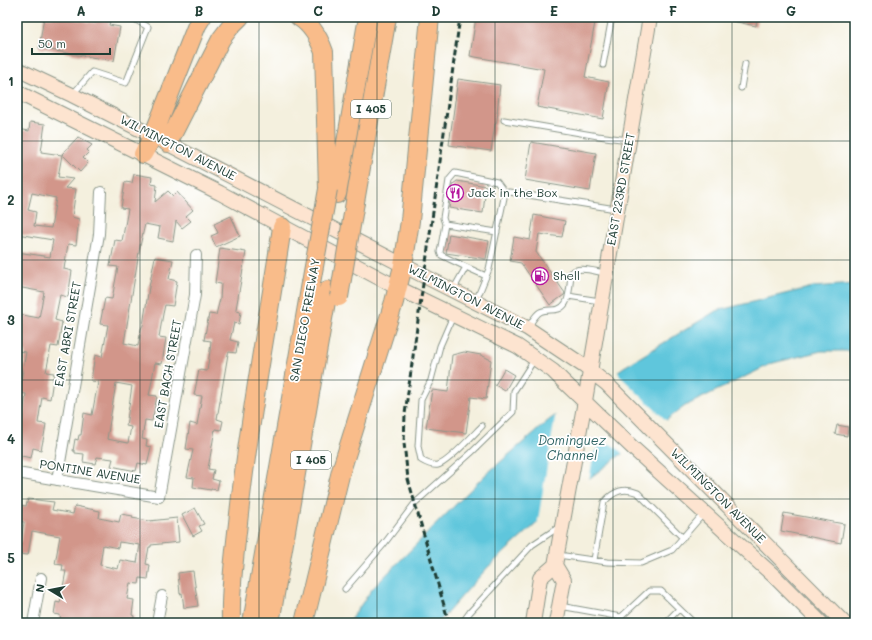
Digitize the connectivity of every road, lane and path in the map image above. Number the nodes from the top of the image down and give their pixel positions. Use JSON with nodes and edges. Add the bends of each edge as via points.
{"nodes":[{"id":1,"x":131,"y":17,"type":"edge"},
{"id":2,"x":202,"y":17,"type":"edge"},
{"id":3,"x":240,"y":17,"type":"edge"},
{"id":4,"x":299,"y":17,"type":"edge"},
{"id":5,"x":357,"y":17,"type":"edge"},
{"id":6,"x":368,"y":17,"type":"edge"},
{"id":7,"x":376,"y":17,"type":"edge"},
{"id":8,"x":387,"y":17,"type":"edge"},
{"id":9,"x":430,"y":17,"type":"edge"},
{"id":10,"x":612,"y":17,"type":"edge"},
{"id":11,"x":650,"y":17,"type":"edge"},
{"id":12,"x":745,"y":64,"type":"dead end"},
{"id":13,"x":603,"y":65,"type":"dead end"},
{"id":14,"x":17,"y":70,"type":"edge"},
{"id":15,"x":741,"y":88,"type":"dead end"},
{"id":16,"x":17,"y":92,"type":"edge"},
{"id":17,"x":72,"y":95,"type":"junction"},
{"id":18,"x":504,"y":120,"type":"dead end"},
{"id":19,"x":160,"y":139,"type":"junction"},
{"id":20,"x":629,"y":140,"type":"junction"},
{"id":21,"x":143,"y":154,"type":"junction"},
{"id":22,"x":101,"y":192,"type":"dead end"},
{"id":23,"x":505,"y":193,"type":"junction"},
{"id":24,"x":341,"y":196,"type":"junction"},
{"id":25,"x":617,"y":209,"type":"junction"},
{"id":26,"x":445,"y":224,"type":"junction"},
{"id":27,"x":282,"y":227,"type":"junction"},
{"id":28,"x":497,"y":232,"type":"junction"},
{"id":29,"x":196,"y":255,"type":"dead end"},
{"id":30,"x":403,"y":266,"type":"junction"},
{"id":31,"x":466,"y":267,"type":"junction"},
{"id":32,"x":606,"y":273,"type":"junction"},
{"id":33,"x":486,"y":276,"type":"junction"},
{"id":34,"x":398,"y":288,"type":"junction"},
{"id":35,"x":325,"y":289,"type":"junction"},
{"id":36,"x":453,"y":291,"type":"junction"},
{"id":37,"x":568,"y":296,"type":"junction"},
{"id":38,"x":602,"y":301,"type":"junction"},
{"id":39,"x":476,"y":302,"type":"junction"},
{"id":40,"x":458,"y":317,"type":"junction"},
{"id":41,"x":527,"y":328,"type":"junction"},
{"id":42,"x":535,"y":359,"type":"junction"},
{"id":43,"x":588,"y":365,"type":"junction"},
{"id":44,"x":585,"y":401,"type":"junction"},
{"id":45,"x":482,"y":426,"type":"dead end"},
{"id":46,"x":17,"y":473,"type":"edge"},
{"id":47,"x":57,"y":480,"type":"junction"},
{"id":48,"x":159,"y":497,"type":"joint"},
{"id":49,"x":705,"y":513,"type":"junction"},
{"id":50,"x":562,"y":525,"type":"junction"},
{"id":51,"x":683,"y":538,"type":"junction"},
{"id":52,"x":556,"y":560,"type":"junction"},
{"id":53,"x":594,"y":560,"type":"junction"},
{"id":54,"x":40,"y":578,"type":"dead end"},
{"id":55,"x":345,"y":589,"type":"dead end"},
{"id":56,"x":162,"y":596,"type":"dead end"},
{"id":57,"x":559,"y":605,"type":"junction"},
{"id":58,"x":679,"y":608,"type":"junction"},
{"id":59,"x":621,"y":617,"type":"junction"},
{"id":60,"x":33,"y":623,"type":"edge"},
{"id":61,"x":158,"y":623,"type":"edge"},
{"id":62,"x":232,"y":623,"type":"edge"},
{"id":63,"x":252,"y":623,"type":"edge"},
{"id":64,"x":263,"y":623,"type":"edge"},
{"id":65,"x":270,"y":623,"type":"edge"},
{"id":66,"x":282,"y":623,"type":"edge"},
{"id":67,"x":304,"y":623,"type":"edge"},
{"id":68,"x":462,"y":623,"type":"edge"},
{"id":69,"x":533,"y":623,"type":"edge"},
{"id":70,"x":556,"y":623,"type":"edge"},
{"id":71,"x":627,"y":623,"type":"edge"},
{"id":72,"x":665,"y":623,"type":"edge"},
{"id":73,"x":694,"y":623,"type":"edge"},
{"id":74,"x":821,"y":623,"type":"edge"},
{"id":75,"x":844,"y":623,"type":"edge"}],
"edges":[{"from":1,"to":17,"type":"lane","via":[[148,27],[126,83],[92,72]]},
{"from":2,"to":19,"type":"highway","via":[[197,25]]},
{"from":3,"to":19,"type":"highway","via":[[221,39]]},
{"from":4,"to":24,"type":"highway","via":[[316,33],[324,52]]},
{"from":5,"to":24,"type":"highway","name":"SAN DIEGO FREEWAY","number":"I 405"},
{"from":6,"to":24,"type":"highway"},
{"from":7,"to":24,"type":"highway"},
{"from":8,"to":24,"type":"highway","name":"SAN DIEGO FREEWAY","number":"I 405"},
{"from":9,"to":30,"type":"highway","via":[[410,220]]},
{"from":10,"to":13,"type":"lane"},
{"from":11,"to":20,"type":"main road","name":"EAST 223RD STREET"},
{"from":12,"to":15,"type":"lane"},
{"from":14,"to":17,"type":"main road","name":"WILMINGTON AVENUE"},
{"from":16,"to":21,"type":"main road","name":"WILMINGTON AVENUE"},
{"from":17,"to":19,"type":"main road","name":"WILMINGTON AVENUE"},
{"from":18,"to":20,"type":"lane"},
{"from":19,"to":21,"type":"highway"},
{"from":19,"to":30,"type":"main road","name":"WILMINGTON AVENUE"},
{"from":20,"to":25,"type":"main road","name":"EAST 223RD STREET"},
{"from":21,"to":27,"type":"main road","name":"WILMINGTON AVENUE"},
{"from":22,"to":47,"type":"street","name":"EAST ABRI STREET","via":[[99,234]]},
{"from":23,"to":25,"type":"lane"},
{"from":23,"to":26,"type":"lane","via":[[498,182],[455,173],[449,180],[443,218]]},
{"from":23,"to":28,"type":"lane"},
{"from":24,"to":35,"type":"highway","name":"SAN DIEGO FREEWAY","number":"I 405","bridge":true},
{"from":24,"to":35,"type":"highway","name":"SAN DIEGO FREEWAY","number":"I 405","bridge":true},
{"from":25,"to":32,"type":"main road","name":"EAST 223RD STREET"},
{"from":26,"to":28,"type":"lane"},
{"from":26,"to":31,"type":"lane","via":[[441,255]]},
{"from":27,"to":34,"type":"main road","name":"WILMINGTON AVENUE"},
{"from":27,"to":62,"type":"highway","via":[[244,469],[230,598]]},
{"from":28,"to":33,"type":"lane"},
{"from":29,"to":48,"type":"street","name":"EAST BACH STREET","via":[[195,295]]},
{"from":30,"to":34,"type":"highway"},
{"from":30,"to":36,"type":"main road","name":"WILMINGTON AVENUE"},
{"from":31,"to":33,"type":"lane"},
{"from":31,"to":36,"type":"lane"},
{"from":32,"to":37,"type":"lane","via":[[574,270],[571,273]]},
{"from":32,"to":38,"type":"main road","name":"EAST 223RD STREET"},
{"from":33,"to":39,"type":"lane"},
{"from":34,"to":40,"type":"main road","name":"WILMINGTON AVENUE"},
{"from":34,"to":67,"type":"highway","via":[[341,471]]},
{"from":35,"to":63,"type":"highway","name":"SAN DIEGO FREEWAY","number":"I 405"},
{"from":35,"to":64,"type":"highway"},
{"from":35,"to":65,"type":"highway"},
{"from":35,"to":66,"type":"highway","name":"SAN DIEGO FREEWAY","number":"I 405"},
{"from":36,"to":39,"type":"main road","name":"WILMINGTON AVENUE"},
{"from":37,"to":38,"type":"lane"},
{"from":37,"to":41,"type":"lane","via":[[560,309],[544,310]]},
{"from":38,"to":43,"type":"main road","name":"EAST 223RD STREET"},
{"from":39,"to":40,"type":"main road"},
{"from":39,"to":41,"type":"main road","name":"WILMINGTON AVENUE"},
{"from":40,"to":42,"type":"main road","name":"WILMINGTON AVENUE","via":[[517,346]]},
{"from":40,"to":45,"type":"lane","via":[[440,346],[431,380],[421,400],[418,446],[421,460],[429,465],[439,465],[452,456]]},
{"from":41,"to":43,"type":"main road","name":"WILMINGTON AVENUE"},
{"from":42,"to":44,"type":"main road","name":"WILMINGTON AVENUE"},
{"from":42,"to":55,"type":"lane","via":[[514,391],[513,412],[415,503]]},
{"from":43,"to":44,"type":"main road","name":"EAST 223RD STREET"},
{"from":43,"to":75,"type":"main road","name":"WILMINGTON AVENUE"},
{"from":44,"to":49,"type":"main road","name":"WILMINGTON AVENUE"},
{"from":44,"to":50,"type":"main road","name":"EAST 223RD STREET"},
{"from":46,"to":47,"type":"street","name":"PONTINE AVENUE"},
{"from":47,"to":48,"type":"street","name":"PONTINE AVENUE"},
{"from":49,"to":51,"type":"lane"},
{"from":49,"to":74,"type":"main road","name":"WILMINGTON AVENUE"},
{"from":50,"to":52,"type":"main road"},
{"from":50,"to":68,"type":"lane","via":[[532,545]]},
{"from":51,"to":53,"type":"lane","via":[[672,550],[640,563]]},
{"from":51,"to":53,"type":"lane","via":[[638,493],[630,490],[618,491],[610,494],[604,502]]},
{"from":52,"to":53,"type":"lane"},
{"from":52,"to":57,"type":"main road","via":[[564,580]]},
{"from":52,"to":69,"type":"main road","via":[[540,578]]},
{"from":54,"to":60,"type":"street"},
{"from":56,"to":61,"type":"street"},
{"from":57,"to":59,"type":"lane"},
{"from":57,"to":70,"type":"main road"},
{"from":58,"to":59,"type":"lane","via":[[661,591],[649,590]]},
{"from":58,"to":72,"type":"lane"},
{"from":58,"to":73,"type":"lane"},
{"from":59,"to":71,"type":"lane"}]}
